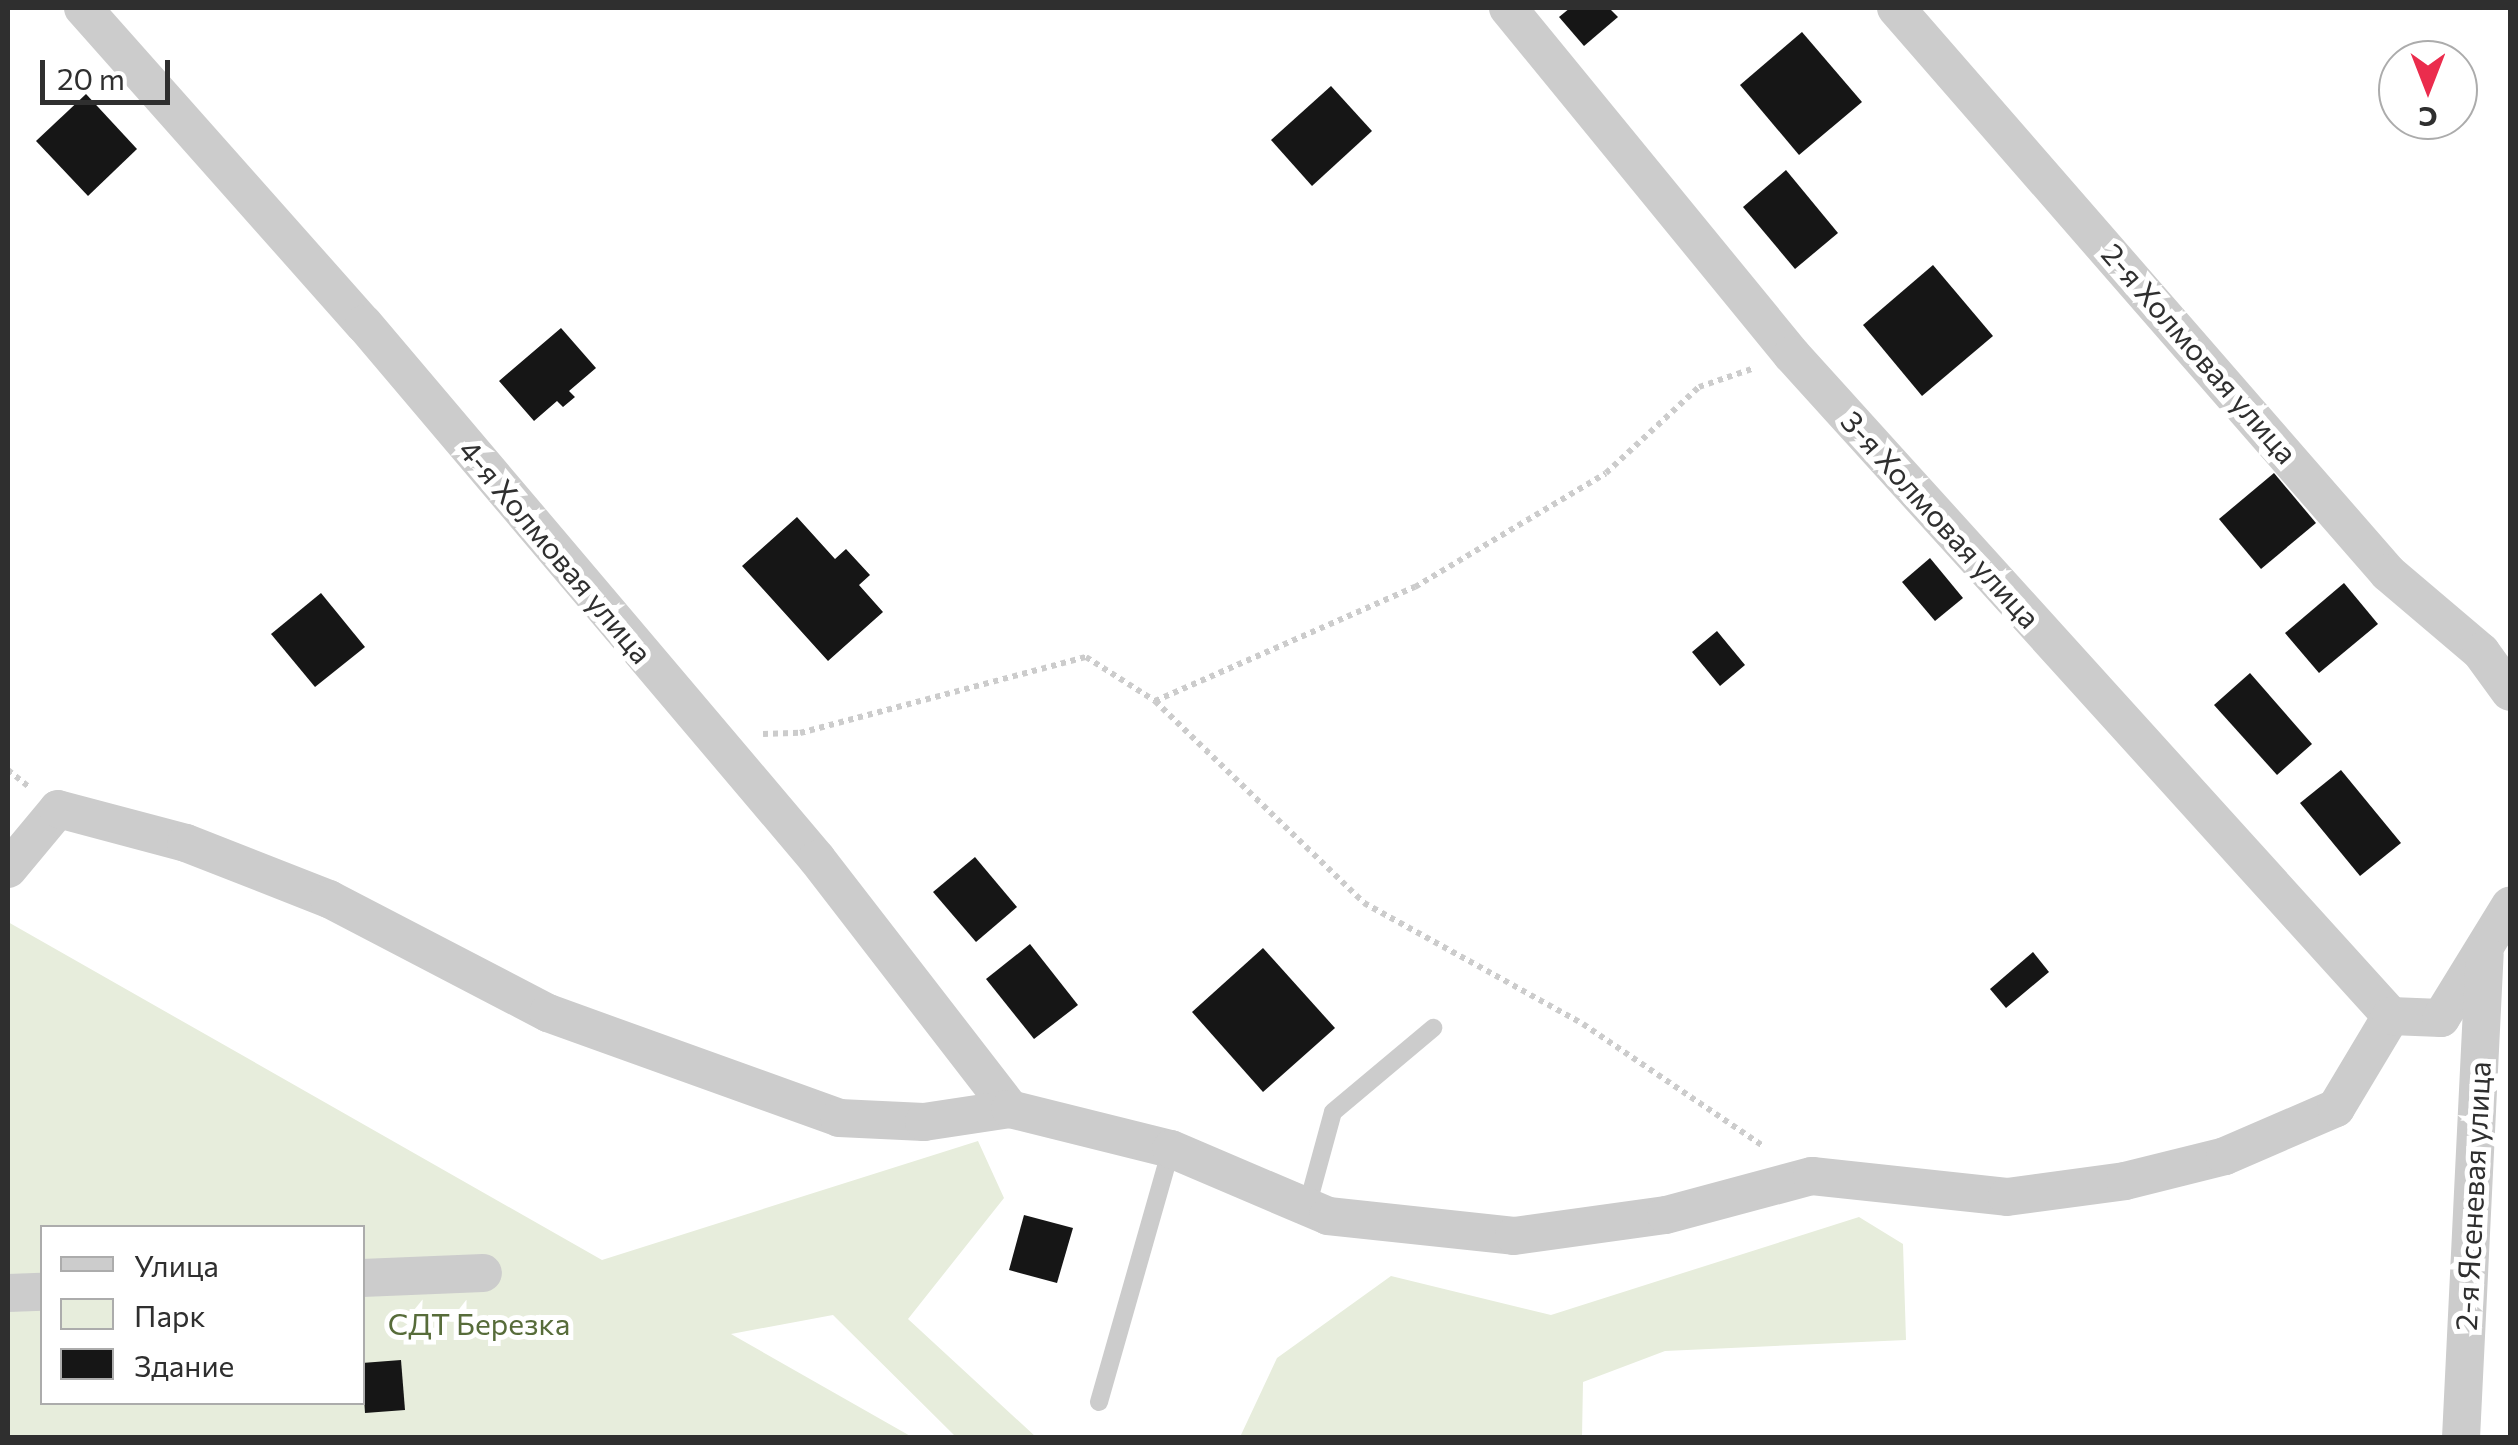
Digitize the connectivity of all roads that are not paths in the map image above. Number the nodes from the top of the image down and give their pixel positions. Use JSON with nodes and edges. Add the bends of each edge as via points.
{"nodes":[{"id":1,"x":83,"y":8,"type":"edge"},
{"id":2,"x":1508,"y":8,"type":"edge"},
{"id":3,"x":1896,"y":8,"type":"edge"},
{"id":4,"x":2510,"y":692,"type":"edge"},
{"id":5,"x":8,"y":868,"type":"edge"},
{"id":6,"x":2510,"y":906,"type":"edge"},
{"id":7,"x":2485,"y":954,"type":"junction"},
{"id":8,"x":2390,"y":1016,"type":"junction"},
{"id":9,"x":1433,"y":1028,"type":"dead end"},
{"id":10,"x":1010,"y":1109,"type":"junction"},
{"id":11,"x":1170,"y":1149,"type":"junction"},
{"id":12,"x":1307,"y":1207,"type":"junction"},
{"id":13,"x":483,"y":1272,"type":"dead end"},
{"id":14,"x":365,"y":1278,"type":"edge"},
{"id":15,"x":40,"y":1292,"type":"edge"},
{"id":16,"x":8,"y":1293,"type":"edge"},
{"id":17,"x":1099,"y":1402,"type":"dead end"},
{"id":18,"x":2461,"y":1438,"type":"edge"}],
"edges":[{"from":1,"to":10,"type":"street","name":"4-я Холмовая улица","via":[[364,324],[712,735]]},
{"from":2,"to":8,"type":"street","name":"3-я Холмовая улица","via":[[1792,356]]},
{"from":3,"to":4,"type":"street","name":"2-я Холмовая улица","via":[[2388,573],[2480,652]]},
{"from":5,"to":10,"type":"street","via":[[58,809],[186,843],[329,899],[548,1013],[839,1118],[924,1122]]},
{"from":6,"to":7,"type":"street"},
{"from":7,"to":8,"type":"street","via":[[2441,1018]]},
{"from":7,"to":18,"type":"street","name":"2-я Ясеневая улица"},
{"from":8,"to":12,"type":"street","via":[[2336,1108],[2225,1156],[2125,1182],[2007,1197],[1812,1176],[1666,1216],[1514,1236],[1328,1216]]},
{"from":9,"to":12,"type":"lane","via":[[1333,1112]]},
{"from":10,"to":11,"type":"street"},
{"from":11,"to":12,"type":"street"},
{"from":11,"to":17,"type":"lane"},
{"from":13,"to":14,"type":"street"},
{"from":15,"to":16,"type":"street"}]}
